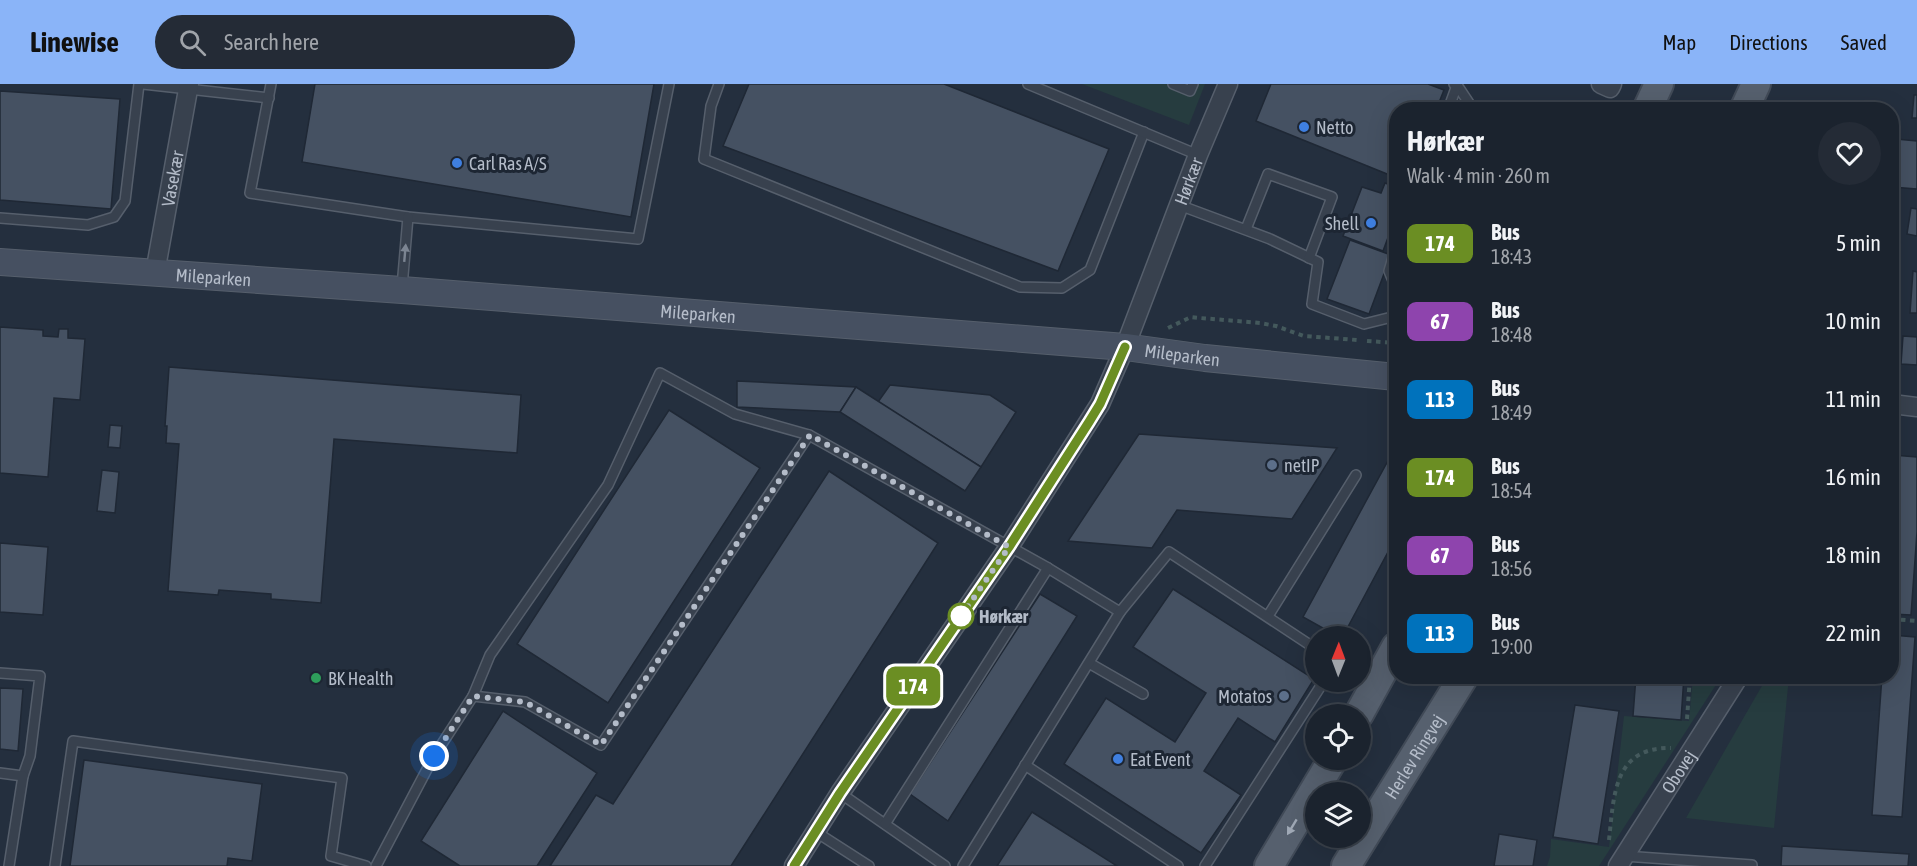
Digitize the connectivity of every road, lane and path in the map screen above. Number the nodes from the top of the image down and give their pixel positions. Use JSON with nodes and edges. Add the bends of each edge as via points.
{"nodes":[{"id":1,"x":141,"y":84,"type":"edge"},
{"id":2,"x":272,"y":84,"type":"edge"},
{"id":3,"x":669,"y":84,"type":"edge"},
{"id":4,"x":718,"y":84,"type":"edge"},
{"id":5,"x":1028,"y":84,"type":"edge"},
{"id":6,"x":1173,"y":84,"type":"edge"},
{"id":7,"x":1193,"y":84,"type":"edge"},
{"id":8,"x":1228,"y":84,"type":"edge"},
{"id":9,"x":1600,"y":84,"type":"edge"},
{"id":10,"x":1612,"y":84,"type":"edge"},
{"id":11,"x":1659,"y":84,"type":"edge"},
{"id":12,"x":1756,"y":84,"type":"edge"},
{"id":13,"x":1456,"y":85,"type":"edge"},
{"id":14,"x":188,"y":86,"type":"edge"},
{"id":15,"x":269,"y":98,"type":"junction"},
{"id":16,"x":1451,"y":102,"type":"edge"},
{"id":17,"x":1468,"y":102,"type":"edge"},
{"id":18,"x":1651,"y":102,"type":"edge"},
{"id":19,"x":1748,"y":102,"type":"edge"},
{"id":20,"x":1144,"y":132,"type":"junction"},
{"id":21,"x":1198,"y":155,"type":"junction"},
{"id":22,"x":1179,"y":205,"type":"junction"},
{"id":23,"x":408,"y":217,"type":"junction"},
{"id":24,"x":0,"y":218,"type":"edge"},
{"id":25,"x":1246,"y":229,"type":"junction"},
{"id":26,"x":1309,"y":258,"type":"junction"},
{"id":27,"x":0,"y":261,"type":"edge"},
{"id":28,"x":155,"y":273,"type":"junction"},
{"id":29,"x":402,"y":290,"type":"junction"},
{"id":30,"x":1389,"y":318,"type":"edge"},
{"id":31,"x":1163,"y":330,"type":"dead end"},
{"id":32,"x":1389,"y":342,"type":"edge"},
{"id":33,"x":1125,"y":347,"type":"junction"},
{"id":34,"x":1389,"y":375,"type":"edge"},
{"id":35,"x":1899,"y":405,"type":"edge"},
{"id":36,"x":1917,"y":407,"type":"edge"},
{"id":37,"x":810,"y":435,"type":"junction"},
{"id":38,"x":1356,"y":475,"type":"dead end"},
{"id":39,"x":1009,"y":547,"type":"junction"},
{"id":40,"x":1048,"y":568,"type":"junction"},
{"id":41,"x":1120,"y":612,"type":"junction"},
{"id":42,"x":1268,"y":616,"type":"junction"},
{"id":43,"x":1899,"y":620,"type":"edge"},
{"id":44,"x":1917,"y":621,"type":"edge"},
{"id":45,"x":1305,"y":641,"type":"edge"},
{"id":46,"x":1389,"y":660,"type":"edge"},
{"id":47,"x":1089,"y":663,"type":"junction"},
{"id":48,"x":0,"y":673,"type":"edge"},
{"id":49,"x":1459,"y":684,"type":"edge"},
{"id":50,"x":1690,"y":684,"type":"edge"},
{"id":51,"x":1734,"y":684,"type":"edge"},
{"id":52,"x":1317,"y":692,"type":"edge"},
{"id":53,"x":1143,"y":694,"type":"dead end"},
{"id":54,"x":473,"y":696,"type":"junction"},
{"id":55,"x":1365,"y":704,"type":"edge"},
{"id":56,"x":1694,"y":746,"type":"junction"},
{"id":57,"x":1026,"y":765,"type":"junction"},
{"id":58,"x":1326,"y":770,"type":"edge"},
{"id":59,"x":0,"y":773,"type":"edge"},
{"id":60,"x":23,"y":776,"type":"junction"},
{"id":61,"x":840,"y":793,"type":"junction"},
{"id":62,"x":885,"y":824,"type":"junction"},
{"id":63,"x":816,"y":832,"type":"junction"},
{"id":64,"x":1624,"y":856,"type":"edge"},
{"id":65,"x":1752,"y":865,"type":"edge"},
{"id":66,"x":9,"y":866,"type":"edge"},
{"id":67,"x":55,"y":866,"type":"edge"},
{"id":68,"x":366,"y":866,"type":"edge"},
{"id":69,"x":376,"y":866,"type":"edge"},
{"id":70,"x":794,"y":866,"type":"edge"},
{"id":71,"x":869,"y":866,"type":"edge"},
{"id":72,"x":945,"y":866,"type":"edge"},
{"id":73,"x":963,"y":866,"type":"edge"},
{"id":74,"x":1178,"y":866,"type":"edge"},
{"id":75,"x":1205,"y":866,"type":"edge"},
{"id":76,"x":1269,"y":866,"type":"edge"},
{"id":77,"x":1346,"y":866,"type":"edge"}],
"edges":[{"from":1,"to":14,"type":"lane"},
{"from":1,"to":24,"type":"lane","via":[[125,201],[114,217],[88,225]]},
{"from":2,"to":15,"type":"lane"},
{"from":3,"to":23,"type":"lane","via":[[638,239]]},
{"from":4,"to":20,"type":"lane","via":[[704,159],[1020,287],[1062,288],[1090,270]]},
{"from":5,"to":20,"type":"lane"},
{"from":6,"to":7,"type":"lane","via":[[1190,91]]},
{"from":8,"to":21,"type":"street","name":"Hørkær"},
{"from":9,"to":10,"type":"street","via":[[1610,88]]},
{"from":11,"to":18,"type":"main road"},
{"from":12,"to":19,"type":"main road"},
{"from":13,"to":16,"type":"lane"},
{"from":13,"to":17,"type":"lane"},
{"from":14,"to":15,"type":"lane"},
{"from":14,"to":28,"type":"street","name":"Vasekær"},
{"from":15,"to":23,"type":"lane","via":[[250,193]]},
{"from":20,"to":21,"type":"lane"},
{"from":21,"to":22,"type":"street","name":"Hørkær"},
{"from":22,"to":25,"type":"lane"},
{"from":22,"to":33,"type":"street","name":"Hørkær"},
{"from":29,"to":23,"type":"lane","one_way":true},
{"from":25,"to":26,"type":"lane"},
{"from":25,"to":26,"type":"lane","via":[[1268,174],[1332,197]]},
{"from":26,"to":30,"type":"lane","via":[[1318,262],[1312,304],[1364,324]]},
{"from":27,"to":28,"type":"street","name":"Mileparken"},
{"from":28,"to":29,"type":"street","name":"Mileparken"},
{"from":29,"to":33,"type":"street","name":"Mileparken"},
{"from":31,"to":32,"type":"path","via":[[1191,317],[1276,326],[1304,336]]},
{"from":33,"to":34,"type":"street","name":"Mileparken"},
{"from":33,"to":39,"type":"street","name":"Hørkær","via":[[1100,404]]},
{"from":35,"to":36,"type":"street"},
{"from":37,"to":39,"type":"lane"},
{"from":37,"to":54,"type":"lane","via":[[601,745],[525,702]]},
{"from":37,"to":54,"type":"lane","via":[[735,414],[660,373],[608,485],[490,655]]},
{"from":38,"to":42,"type":"lane"},
{"from":39,"to":40,"type":"lane"},
{"from":39,"to":61,"type":"street","name":"Hørkær"},
{"from":40,"to":41,"type":"lane"},
{"from":40,"to":62,"type":"lane"},
{"from":41,"to":42,"type":"lane","via":[[1169,552]]},
{"from":41,"to":47,"type":"lane"},
{"from":42,"to":45,"type":"lane"},
{"from":43,"to":44,"type":"path"},
{"from":46,"to":55,"type":"main road"},
{"from":47,"to":53,"type":"lane"},
{"from":47,"to":57,"type":"lane"},
{"from":48,"to":60,"type":"lane","via":[[40,676],[30,756]]},
{"from":49,"to":77,"type":"main road","name":"Herlev Ringvej"},
{"from":50,"to":56,"type":"path","via":[[1687,727]]},
{"from":51,"to":56,"type":"street","name":"Obovej"},
{"from":52,"to":75,"type":"lane"},
{"from":54,"to":69,"type":"lane","via":[[434,756]]},
{"from":56,"to":64,"type":"street","name":"Obovej"},
{"from":56,"to":64,"type":"path","via":[[1650,750],[1636,756],[1619,775],[1608,843]]},
{"from":57,"to":73,"type":"lane"},
{"from":57,"to":74,"type":"lane"},
{"from":58,"to":76,"type":"main road","one_way":true},
{"from":59,"to":60,"type":"lane"},
{"from":60,"to":66,"type":"lane"},
{"from":61,"to":62,"type":"lane"},
{"from":61,"to":63,"type":"street","name":"Hørkær"},
{"from":62,"to":72,"type":"lane"},
{"from":63,"to":70,"type":"street","name":"Hørkær"},
{"from":63,"to":71,"type":"lane"},
{"from":64,"to":65,"type":"lane"},
{"from":67,"to":68,"type":"lane","via":[[73,741],[342,778],[331,856]]}]}
